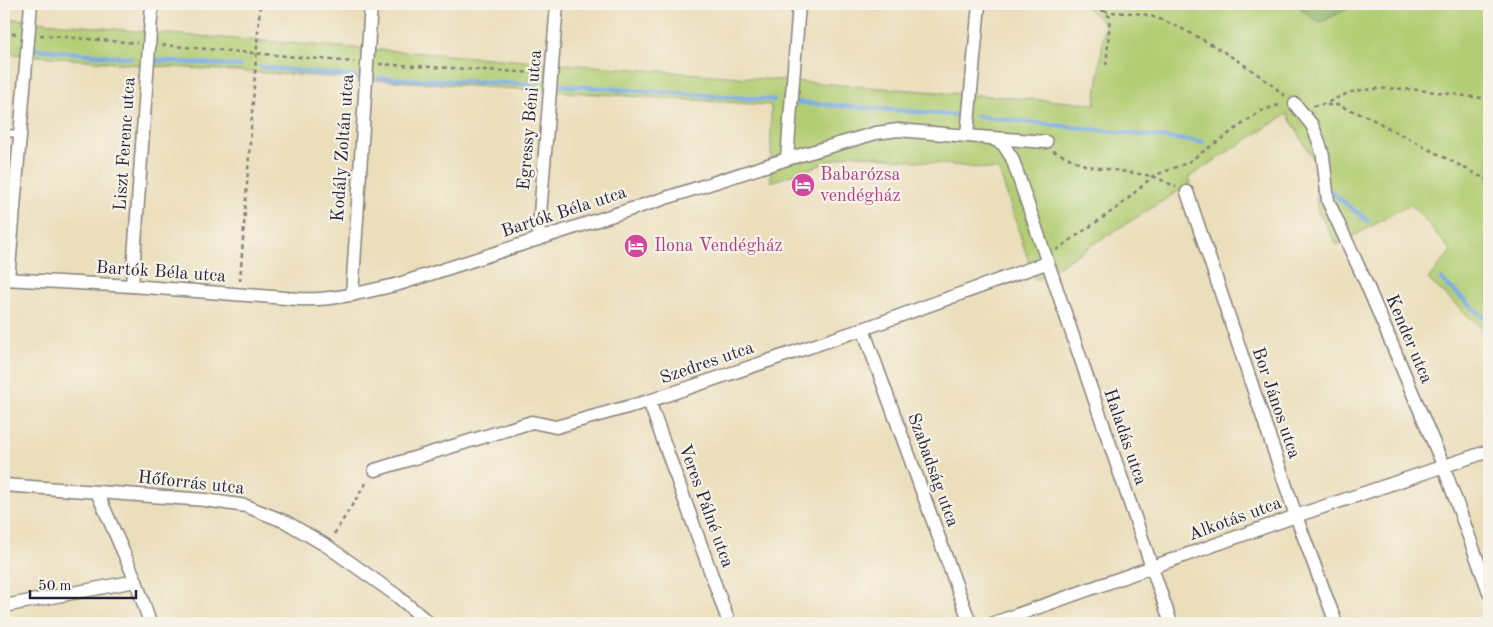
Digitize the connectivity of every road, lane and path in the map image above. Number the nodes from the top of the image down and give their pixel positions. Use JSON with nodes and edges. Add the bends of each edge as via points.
{"nodes":[{"id":1,"x":31,"y":4,"type":"edge"},
{"id":2,"x":152,"y":4,"type":"edge"},
{"id":3,"x":260,"y":4,"type":"edge"},
{"id":4,"x":371,"y":4,"type":"edge"},
{"id":5,"x":556,"y":4,"type":"edge"},
{"id":6,"x":799,"y":4,"type":"edge"},
{"id":7,"x":979,"y":4,"type":"edge"},
{"id":8,"x":1095,"y":4,"type":"edge"},
{"id":9,"x":1104,"y":11,"type":"junction"},
{"id":10,"x":29,"y":34,"type":"junction"},
{"id":11,"x":149,"y":44,"type":"junction"},
{"id":12,"x":256,"y":53,"type":"junction"},
{"id":13,"x":366,"y":63,"type":"junction"},
{"id":14,"x":1106,"y":69,"type":"dead end"},
{"id":15,"x":551,"y":74,"type":"junction"},
{"id":16,"x":1489,"y":99,"type":"edge"},
{"id":17,"x":1294,"y":104,"type":"junction"},
{"id":18,"x":1325,"y":105,"type":"junction"},
{"id":19,"x":4,"y":133,"type":"edge"},
{"id":20,"x":21,"y":134,"type":"junction"},
{"id":21,"x":967,"y":135,"type":"junction"},
{"id":22,"x":991,"y":138,"type":"junction"},
{"id":23,"x":1040,"y":142,"type":"joint"},
{"id":24,"x":787,"y":158,"type":"junction"},
{"id":25,"x":1153,"y":176,"type":"junction"},
{"id":26,"x":1489,"y":182,"type":"edge"},
{"id":27,"x":1186,"y":192,"type":"joint"},
{"id":28,"x":538,"y":239,"type":"junction"},
{"id":29,"x":1045,"y":260,"type":"junction"},
{"id":30,"x":6,"y":280,"type":"edge"},
{"id":31,"x":132,"y":286,"type":"junction"},
{"id":32,"x":239,"y":295,"type":"junction"},
{"id":33,"x":352,"y":295,"type":"junction"},
{"id":34,"x":864,"y":329,"type":"junction"},
{"id":35,"x":650,"y":401,"type":"junction"},
{"id":36,"x":1489,"y":451,"type":"edge"},
{"id":37,"x":1442,"y":465,"type":"junction"},
{"id":38,"x":375,"y":470,"type":"joint"},
{"id":39,"x":4,"y":485,"type":"edge"},
{"id":40,"x":97,"y":492,"type":"junction"},
{"id":41,"x":1296,"y":516,"type":"junction"},
{"id":42,"x":326,"y":546,"type":"junction"},
{"id":43,"x":1152,"y":567,"type":"junction"},
{"id":44,"x":136,"y":582,"type":"junction"},
{"id":45,"x":1489,"y":592,"type":"edge"},
{"id":46,"x":4,"y":606,"type":"edge"},
{"id":47,"x":150,"y":623,"type":"edge"},
{"id":48,"x":429,"y":623,"type":"edge"},
{"id":49,"x":729,"y":623,"type":"edge"},
{"id":50,"x":970,"y":623,"type":"edge"},
{"id":51,"x":994,"y":623,"type":"edge"},
{"id":52,"x":1171,"y":623,"type":"edge"},
{"id":53,"x":1336,"y":623,"type":"edge"}],
"edges":[{"from":1,"to":10,"type":"street"},
{"from":2,"to":11,"type":"street","name":"Liszt Ferenc utca"},
{"from":3,"to":12,"type":"path"},
{"from":4,"to":13,"type":"street","name":"Kodály Zoltán utca"},
{"from":5,"to":15,"type":"street","name":"Egressy Béni utca"},
{"from":6,"to":24,"type":"street"},
{"from":7,"to":21,"type":"street"},
{"from":8,"to":9,"type":"path"},
{"from":9,"to":14,"type":"path","via":[[1110,17]]},
{"from":9,"to":17,"type":"path","via":[[1139,13],[1168,22],[1266,79]]},
{"from":10,"to":11,"type":"path"},
{"from":10,"to":20,"type":"street"},
{"from":11,"to":12,"type":"path"},
{"from":11,"to":31,"type":"street","name":"Liszt Ferenc utca"},
{"from":12,"to":13,"type":"path"},
{"from":12,"to":32,"type":"path"},
{"from":13,"to":15,"type":"path"},
{"from":13,"to":33,"type":"street","name":"Kodály Zoltán utca"},
{"from":15,"to":28,"type":"street","name":"Egressy Béni utca"},
{"from":16,"to":18,"type":"path","via":[[1397,89],[1354,91]]},
{"from":17,"to":18,"type":"path"},
{"from":17,"to":25,"type":"path","via":[[1274,105],[1261,111],[1187,163]]},
{"from":17,"to":37,"type":"street","name":"Kender utca","via":[[1312,125],[1323,156],[1328,201]]},
{"from":18,"to":26,"type":"path","via":[[1338,105],[1368,117]]},
{"from":19,"to":20,"type":"lane"},
{"from":20,"to":30,"type":"street"},
{"from":21,"to":22,"type":"street","name":"Bartók Béla utca"},
{"from":21,"to":24,"type":"street","name":"Bartók Béla utca","via":[[888,131]]},
{"from":22,"to":23,"type":"street","name":"Bartók Béla utca"},
{"from":22,"to":29,"type":"street","via":[[1003,144],[1012,158]]},
{"from":23,"to":25,"type":"path","via":[[1087,166]]},
{"from":24,"to":28,"type":"street","name":"Bartók Béla utca"},
{"from":25,"to":27,"type":"path"},
{"from":25,"to":29,"type":"path","via":[[1113,211]]},
{"from":27,"to":41,"type":"street","name":"Bor János utca"},
{"from":28,"to":33,"type":"street","name":"Bartók Béla utca","via":[[399,284]]},
{"from":29,"to":34,"type":"street","name":"Szedres utca"},
{"from":29,"to":43,"type":"street","name":"Haladás utca"},
{"from":30,"to":31,"type":"street","name":"Bartók Béla utca"},
{"from":31,"to":32,"type":"street","name":"Bartók Béla utca"},
{"from":32,"to":33,"type":"street","name":"Bartók Béla utca","via":[[311,300]]},
{"from":34,"to":35,"type":"street","name":"Szedres utca"},
{"from":34,"to":50,"type":"street","name":"Szabadság utca"},
{"from":35,"to":38,"type":"street","name":"Szedres utca","via":[[556,428],[532,422]]},
{"from":35,"to":49,"type":"street","name":"Veres Pálné utca"},
{"from":36,"to":37,"type":"street","name":"Alkotás utca"},
{"from":37,"to":41,"type":"street","name":"Alkotás utca"},
{"from":37,"to":45,"type":"street","name":"Kender utca"},
{"from":38,"to":42,"type":"path"},
{"from":39,"to":40,"type":"street","name":"Hőforrás utca"},
{"from":40,"to":42,"type":"street","name":"Hőforrás utca","via":[[246,506],[286,522]]},
{"from":40,"to":44,"type":"street"},
{"from":41,"to":43,"type":"street","name":"Alkotás utca"},
{"from":41,"to":53,"type":"street","name":"Bor János utca"},
{"from":42,"to":48,"type":"street","name":"Hőforrás utca","via":[[396,595]]},
{"from":43,"to":51,"type":"street","name":"Alkotás utca"},
{"from":43,"to":52,"type":"street","name":"Haladás utca"},
{"from":44,"to":46,"type":"street"},
{"from":44,"to":47,"type":"street"}]}
